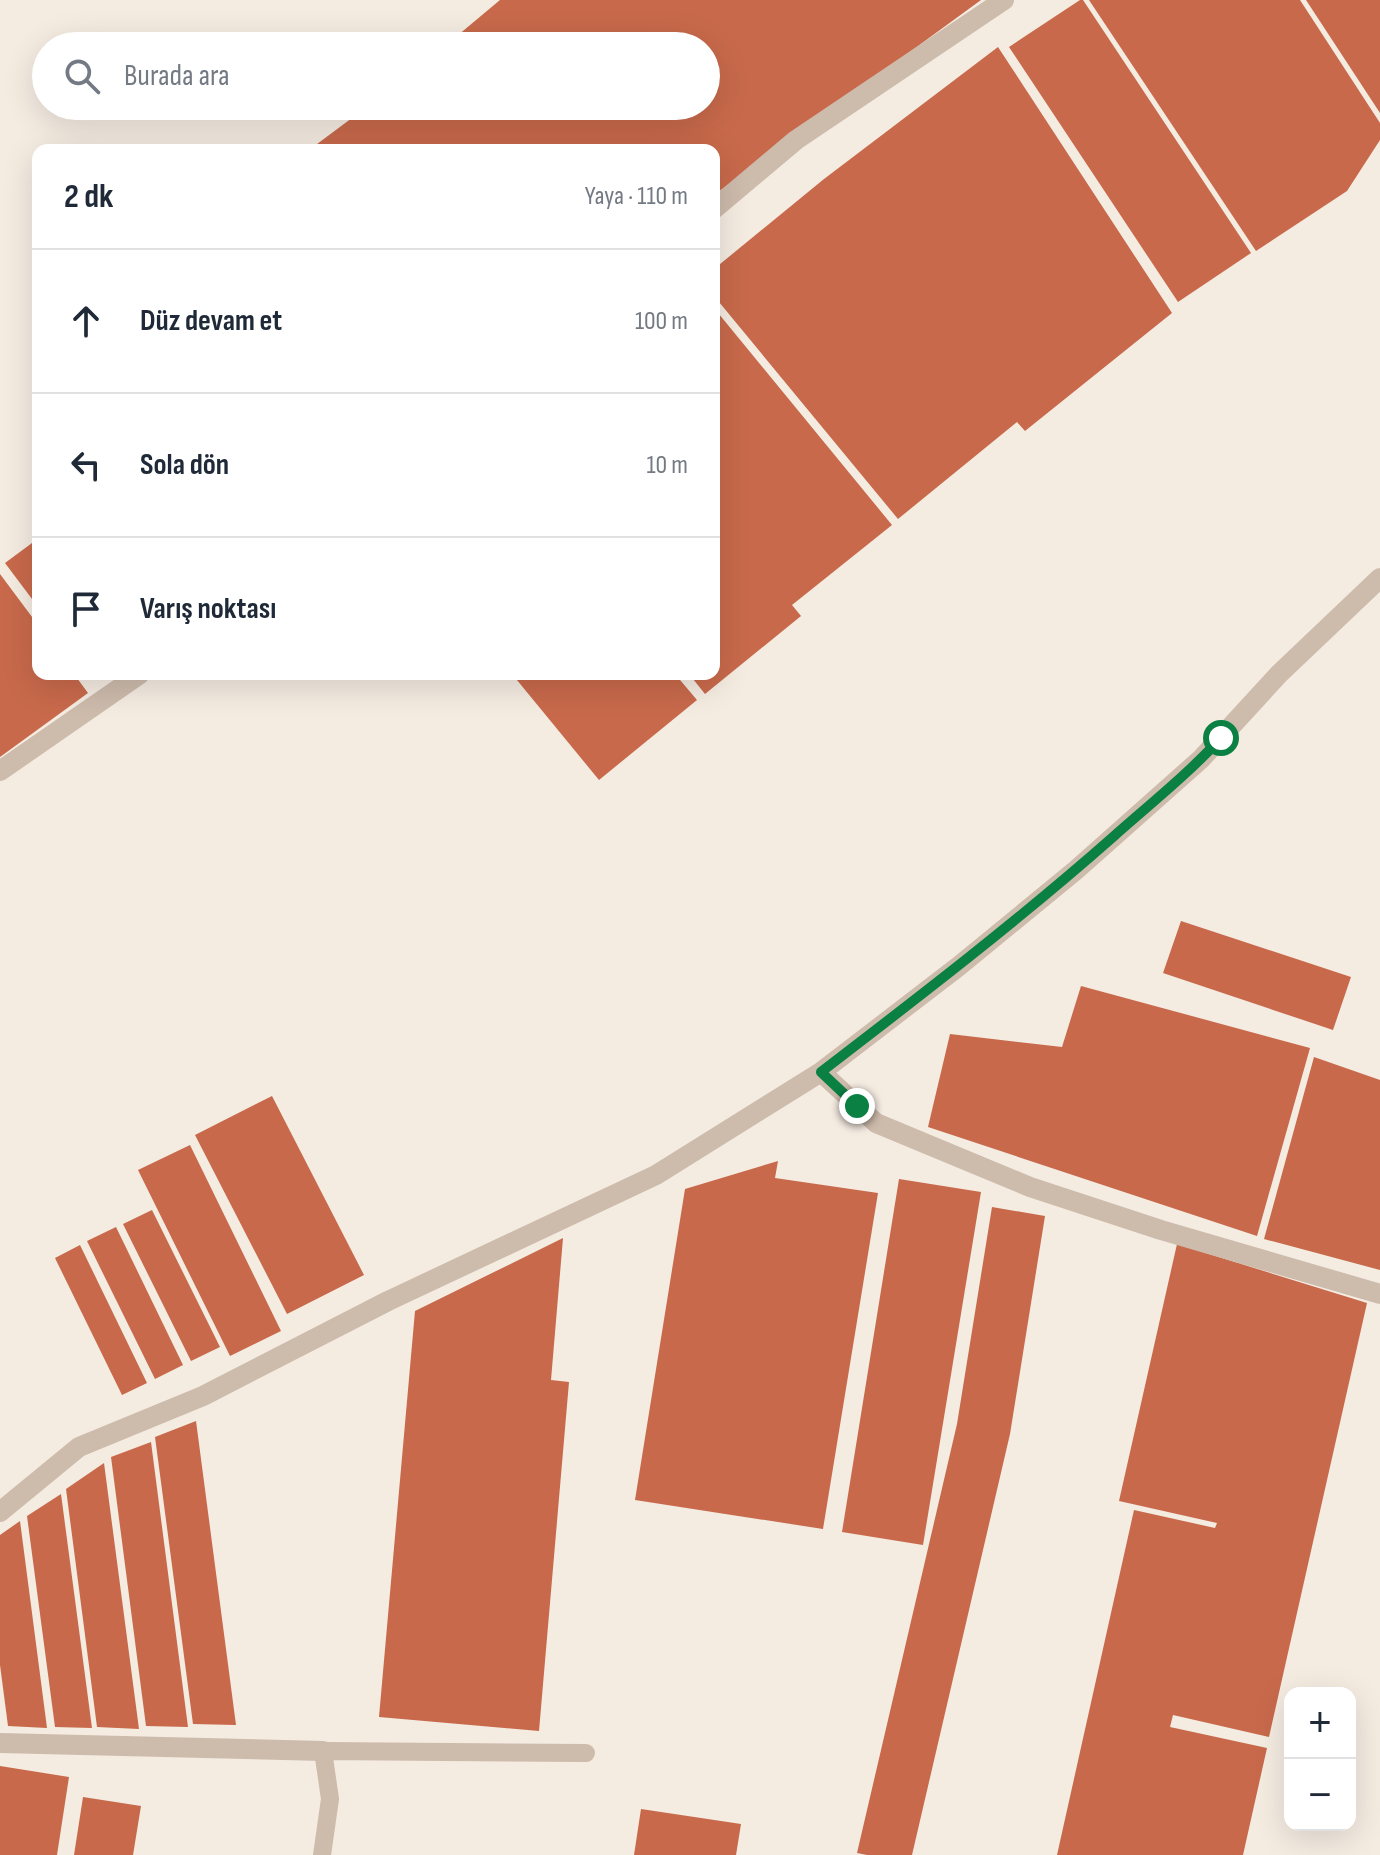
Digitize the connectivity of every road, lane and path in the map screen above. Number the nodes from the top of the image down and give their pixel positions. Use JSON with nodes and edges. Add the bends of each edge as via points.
{"nodes":[{"id":1,"x":1004,"y":0,"type":"edge"},
{"id":2,"x":720,"y":204,"type":"edge"},
{"id":3,"x":1380,"y":578,"type":"edge"},
{"id":4,"x":131,"y":680,"type":"edge"},
{"id":5,"x":0,"y":771,"type":"edge"},
{"id":6,"x":821,"y":1072,"type":"junction"},
{"id":7,"x":1380,"y":1294,"type":"edge"},
{"id":8,"x":0,"y":1512,"type":"edge"},
{"id":9,"x":0,"y":1743,"type":"edge"},
{"id":10,"x":323,"y":1751,"type":"junction"},
{"id":11,"x":586,"y":1753,"type":"dead end"},
{"id":12,"x":322,"y":1855,"type":"edge"}],
"edges":[{"from":1,"to":2,"type":"street","via":[[796,140]]},
{"from":3,"to":6,"type":"street","via":[[1279,674],[1201,759],[1076,870]]},
{"from":4,"to":5,"type":"street"},
{"from":6,"to":7,"type":"street","via":[[876,1123],[1030,1187]]},
{"from":6,"to":8,"type":"street","via":[[656,1175],[388,1301],[203,1396],[79,1447]]},
{"from":9,"to":10,"type":"street"},
{"from":10,"to":11,"type":"lane"},
{"from":10,"to":12,"type":"lane","via":[[330,1799]]}]}
